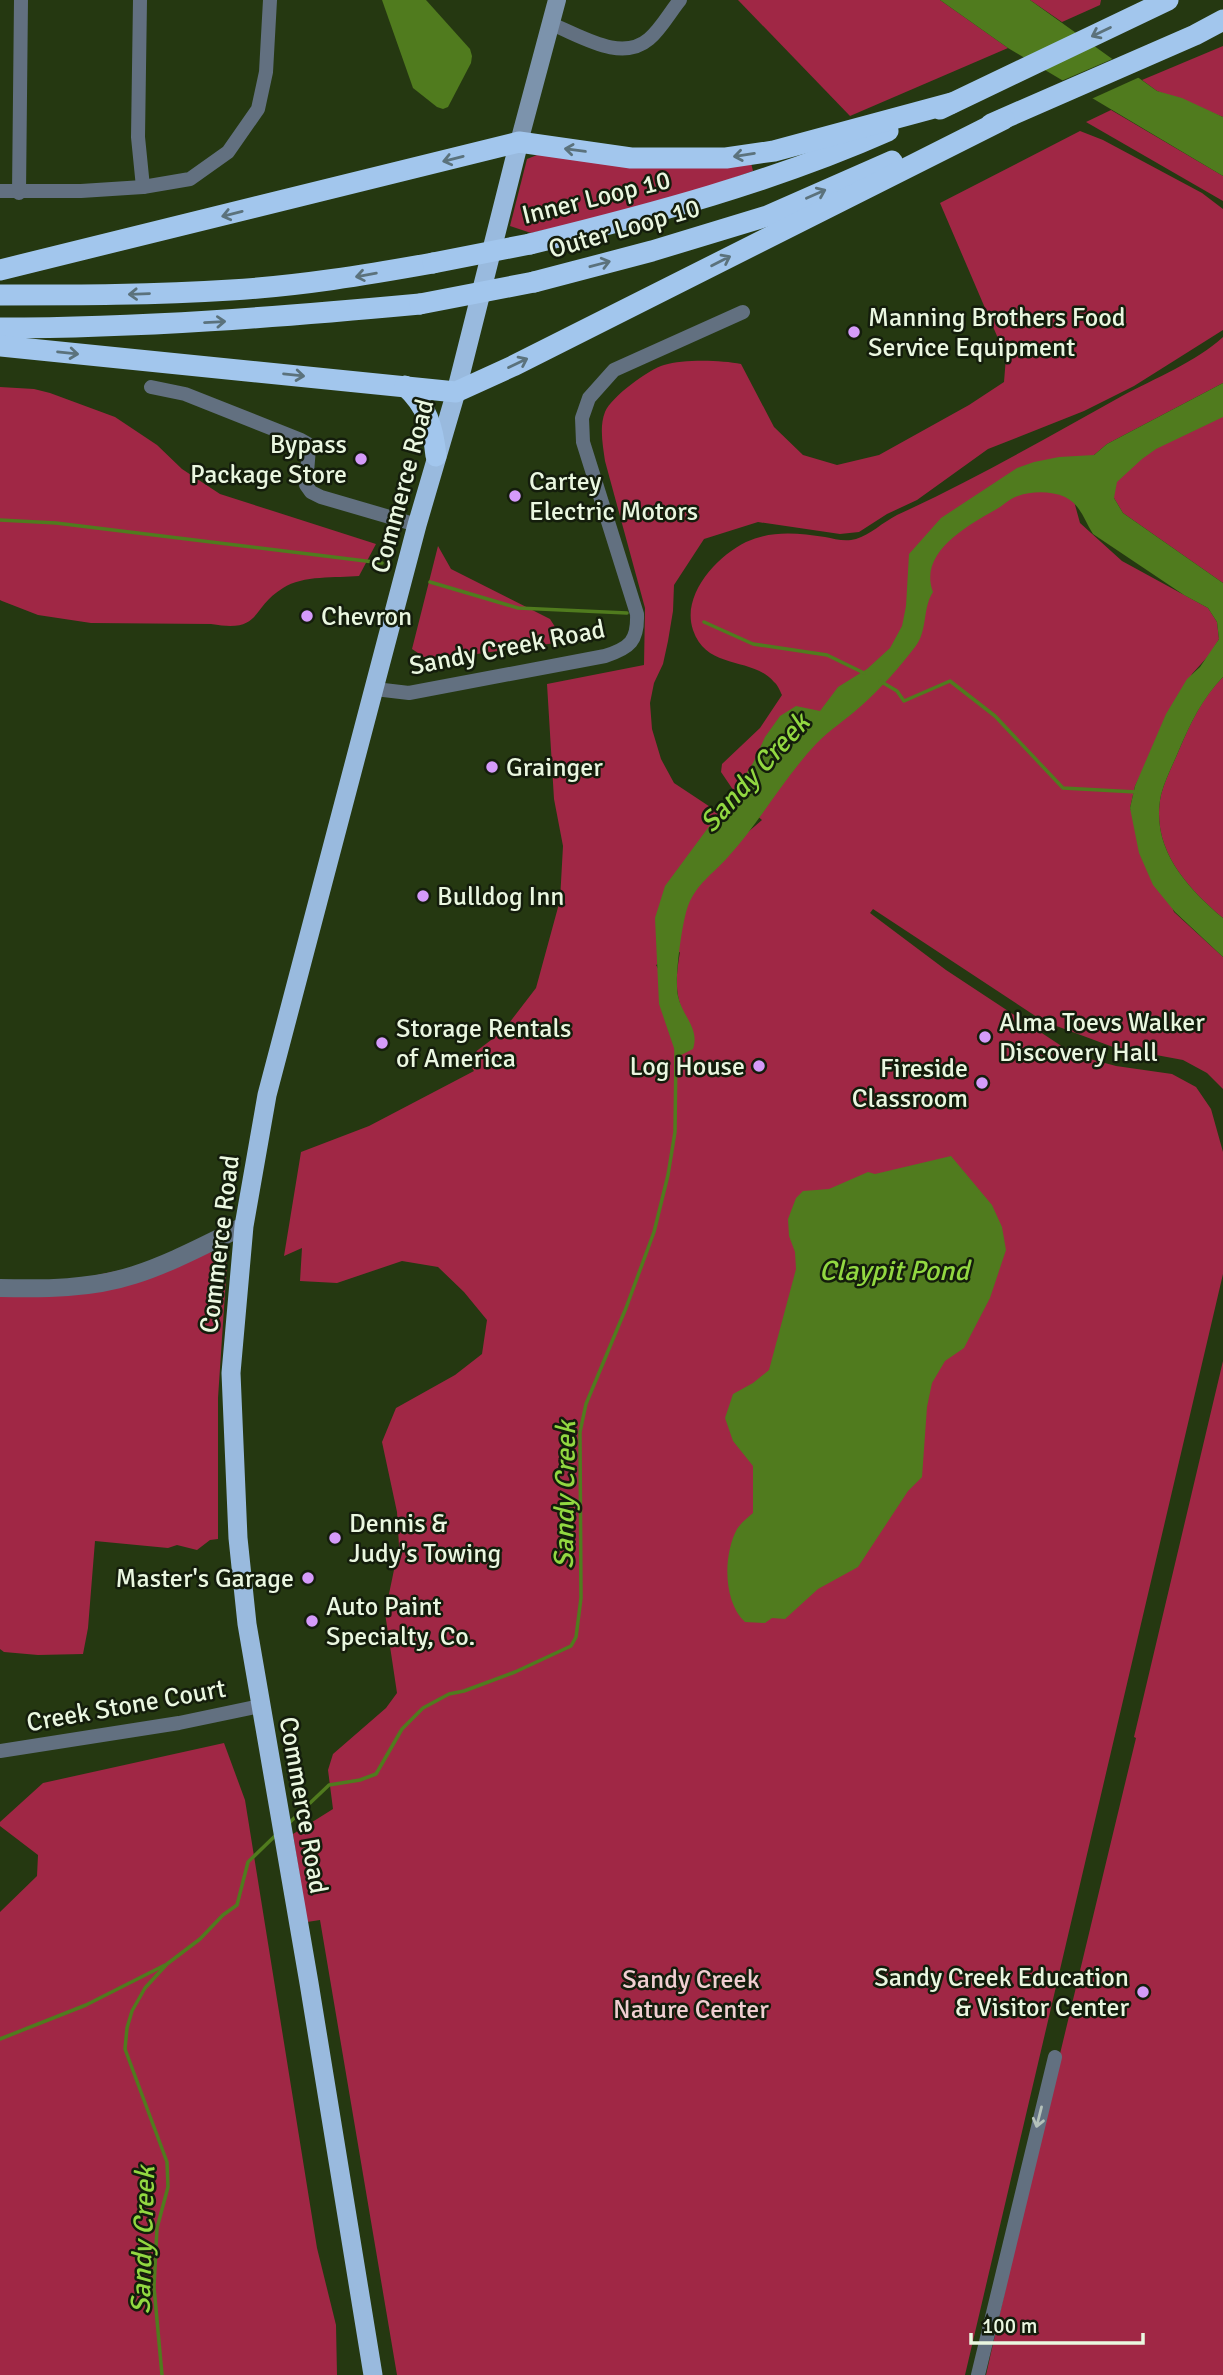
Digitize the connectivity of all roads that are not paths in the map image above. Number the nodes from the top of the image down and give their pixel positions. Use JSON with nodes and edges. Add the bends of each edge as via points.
{"nodes":[{"id":1,"x":21,"y":0,"type":"edge"},
{"id":2,"x":140,"y":0,"type":"edge"},
{"id":3,"x":270,"y":0,"type":"edge"},
{"id":4,"x":557,"y":0,"type":"edge"},
{"id":5,"x":680,"y":0,"type":"edge"},
{"id":6,"x":1165,"y":1,"type":"edge"},
{"id":7,"x":1223,"y":20,"type":"edge"},
{"id":8,"x":551,"y":24,"type":"junction"},
{"id":9,"x":953,"y":103,"type":"junction"},
{"id":10,"x":1004,"y":119,"type":"junction"},
{"id":11,"x":519,"y":142,"type":"junction"},
{"id":12,"x":144,"y":187,"type":"junction"},
{"id":13,"x":0,"y":191,"type":"edge"},
{"id":14,"x":19,"y":193,"type":"junction"},
{"id":15,"x":0,"y":270,"type":"edge"},
{"id":16,"x":0,"y":295,"type":"edge"},
{"id":17,"x":743,"y":312,"type":"dead end"},
{"id":18,"x":0,"y":328,"type":"edge"},
{"id":19,"x":0,"y":346,"type":"edge"},
{"id":20,"x":405,"y":386,"type":"junction"},
{"id":21,"x":151,"y":387,"type":"dead end"},
{"id":22,"x":456,"y":391,"type":"junction"},
{"id":23,"x":436,"y":456,"type":"junction"},
{"id":24,"x":417,"y":525,"type":"junction"},
{"id":25,"x":375,"y":689,"type":"junction"},
{"id":26,"x":244,"y":1226,"type":"junction"},
{"id":27,"x":0,"y":1288,"type":"edge"},
{"id":28,"x":260,"y":1706,"type":"junction"},
{"id":29,"x":0,"y":1751,"type":"edge"},
{"id":30,"x":1055,"y":2057,"type":"dead end"},
{"id":31,"x":373,"y":2375,"type":"edge"},
{"id":32,"x":978,"y":2375,"type":"edge"}],
"edges":[{"from":1,"to":14,"type":"street"},
{"from":2,"to":12,"type":"street","via":[[138,137]]},
{"from":3,"to":12,"type":"street","via":[[266,72],[258,109],[228,152],[190,179]]},
{"from":4,"to":8,"type":"main road"},
{"from":5,"to":8,"type":"street","via":[[650,38],[637,47],[619,49]]},
{"from":6,"to":9,"type":"highway","name":"Inner Loop 10","one_way":true},
{"from":7,"to":10,"type":"highway","name":"Outer Loop 10"},
{"from":8,"to":11,"type":"main road"},
{"from":9,"to":11,"type":"highway","one_way":true,"via":[[774,151],[726,158],[631,158]]},
{"from":9,"to":16,"type":"highway","name":"Inner Loop 10","one_way":true,"bridge":true,"via":[[867,141],[730,191],[530,244],[349,278],[232,290]]},
{"from":18,"to":10,"type":"highway","name":"Outer Loop 10","one_way":true,"bridge":true,"via":[[255,320],[420,304],[534,282],[767,216],[874,168]]},
{"from":22,"to":10,"type":"highway","one_way":true},
{"from":11,"to":15,"type":"highway","one_way":true},
{"from":11,"to":22,"type":"highway","name":"Commerce Road"},
{"from":12,"to":14,"type":"street"},
{"from":13,"to":14,"type":"street"},
{"from":17,"to":25,"type":"street","name":"Sandy Creek Road","via":[[614,370],[589,398],[582,418],[583,442],[637,614],[635,637],[629,645],[605,656],[446,687],[403,693]]},
{"from":19,"to":20,"type":"highway","one_way":true},
{"from":20,"to":22,"type":"highway"},
{"from":20,"to":23,"type":"highway","via":[[428,416]]},
{"from":21,"to":24,"type":"street","via":[[185,394],[301,440],[309,448],[306,485],[311,492]]},
{"from":22,"to":23,"type":"highway","name":"Commerce Road"},
{"from":23,"to":24,"type":"highway","name":"Commerce Road"},
{"from":24,"to":25,"type":"highway","name":"Commerce Road"},
{"from":25,"to":26,"type":"highway","name":"Commerce Road","via":[[267,1095]]},
{"from":26,"to":27,"type":"street","via":[[117,1280],[56,1288]]},
{"from":26,"to":28,"type":"highway","name":"Commerce Road","via":[[231,1373],[234,1464],[244,1603]]},
{"from":28,"to":29,"type":"street","name":"Creek Stone Court"},
{"from":28,"to":31,"type":"highway","name":"Commerce Road"},
{"from":30,"to":32,"type":"street","one_way":true}]}
